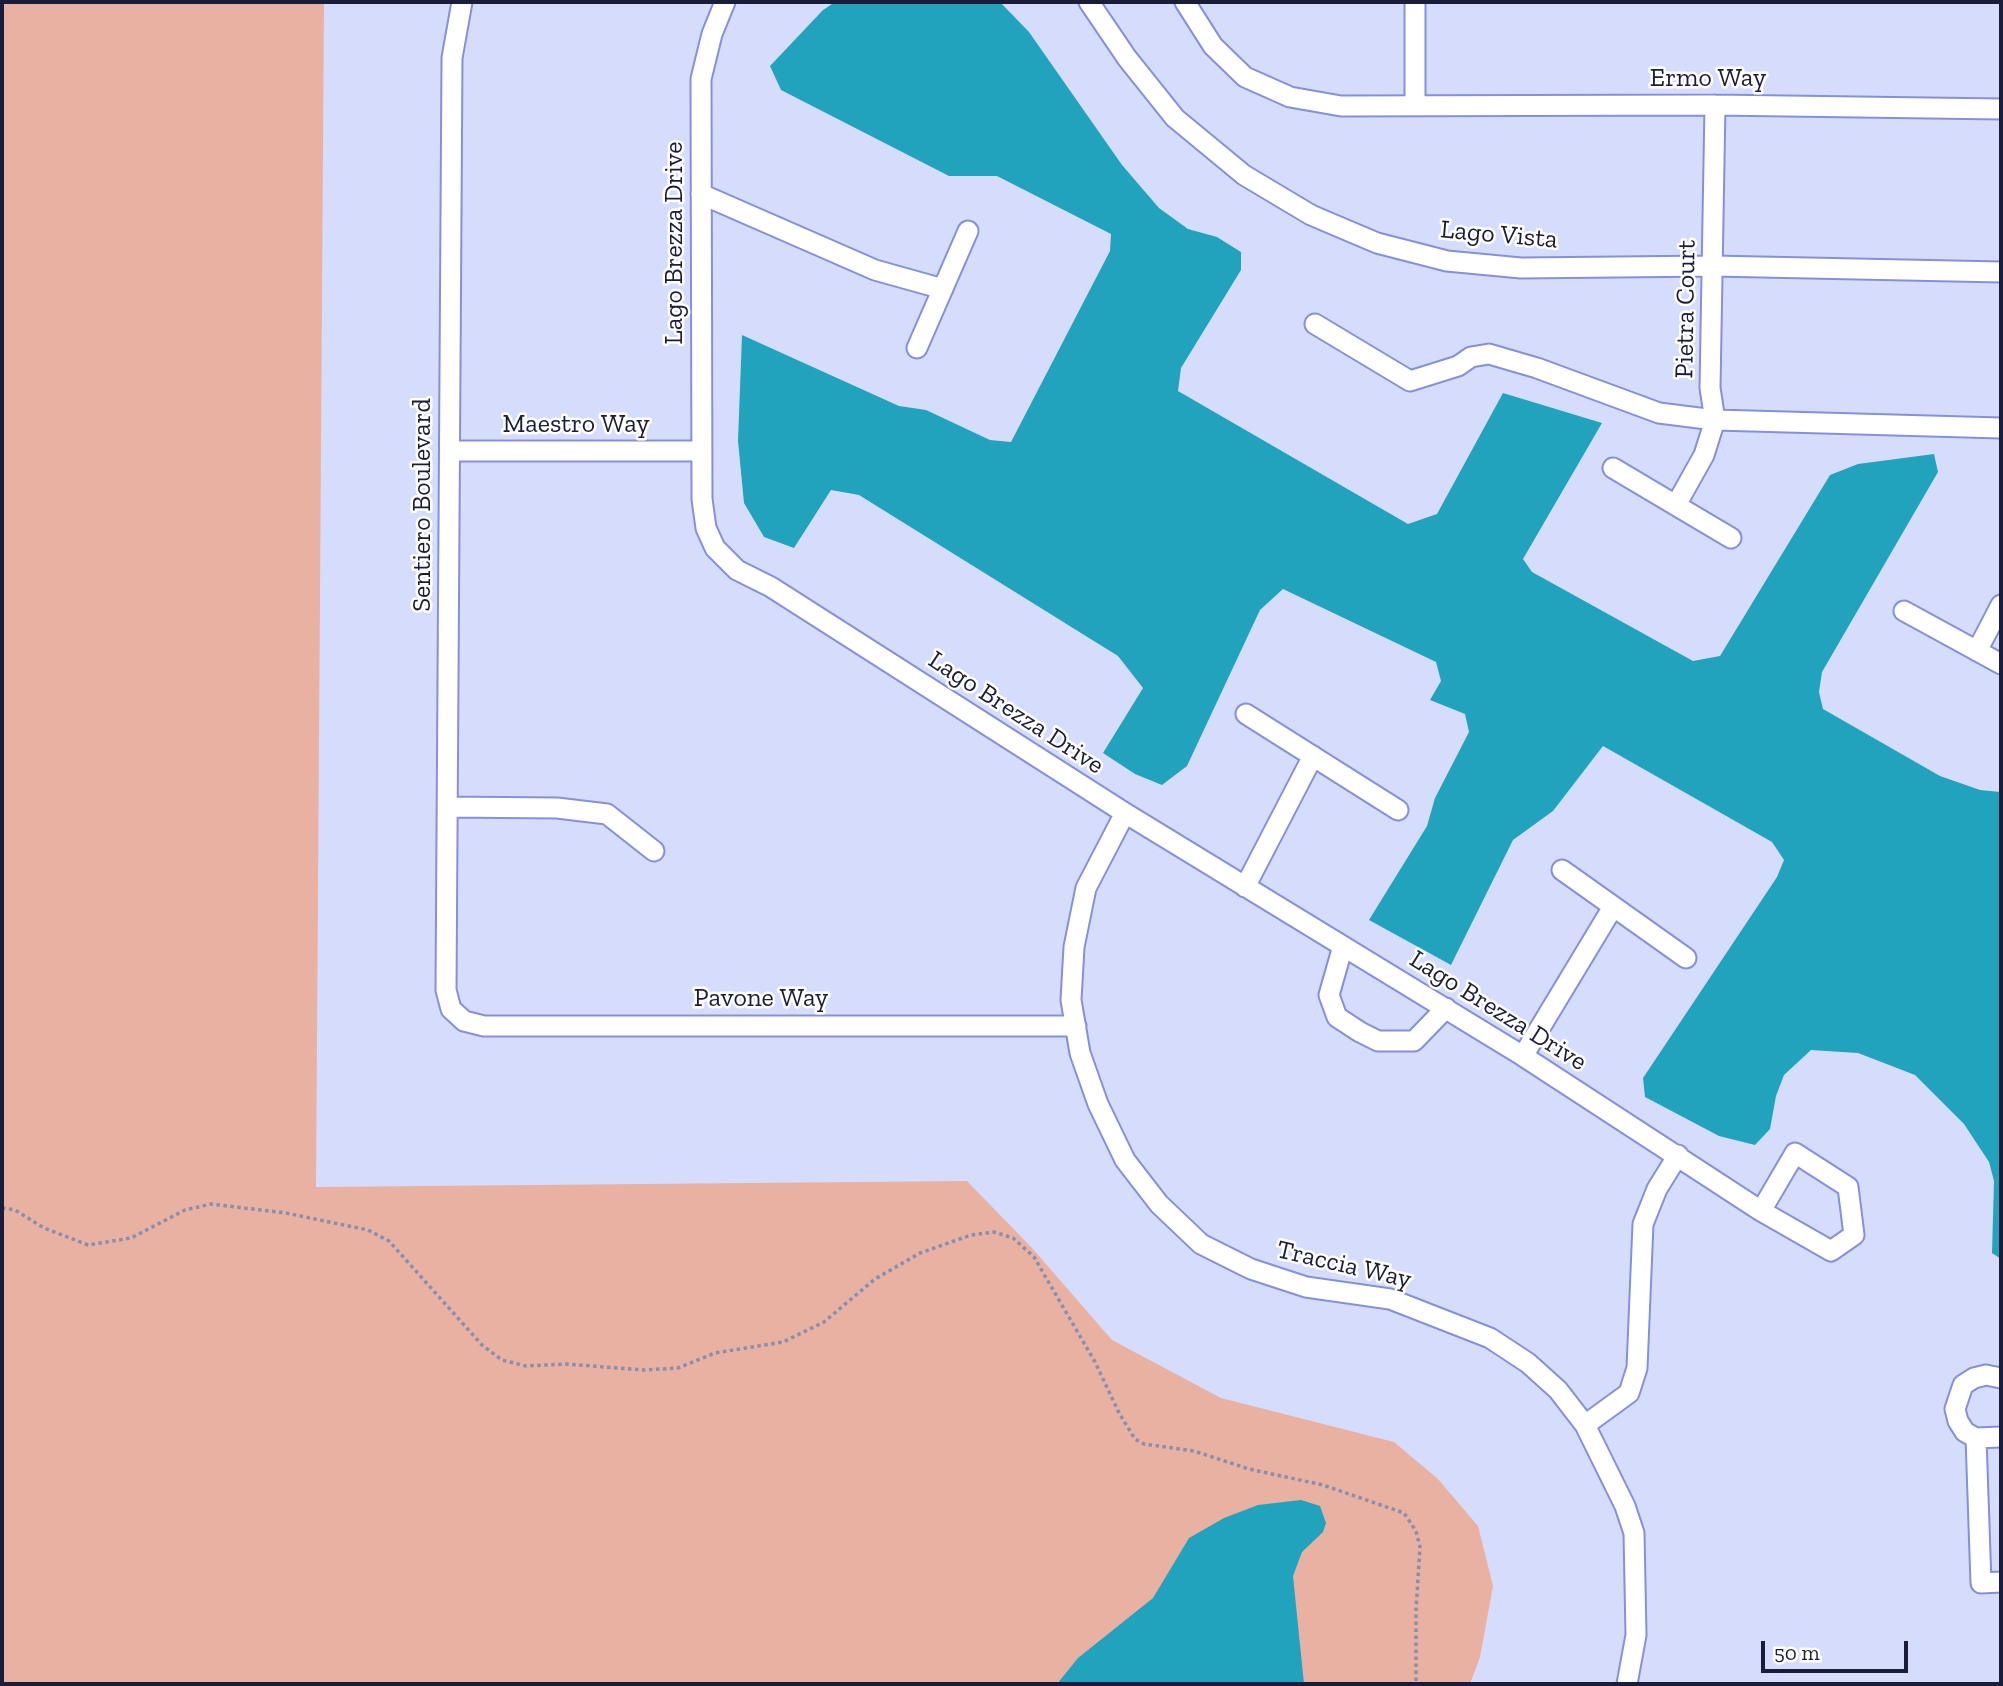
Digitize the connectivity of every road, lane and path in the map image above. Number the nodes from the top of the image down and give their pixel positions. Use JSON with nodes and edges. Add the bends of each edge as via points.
{"nodes":[{"id":1,"x":462,"y":2,"type":"edge"},
{"id":2,"x":725,"y":2,"type":"edge"},
{"id":3,"x":1090,"y":2,"type":"edge"},
{"id":4,"x":1185,"y":2,"type":"edge"},
{"id":5,"x":1415,"y":2,"type":"edge"},
{"id":6,"x":1415,"y":105,"type":"junction"},
{"id":7,"x":1715,"y":105,"type":"junction"},
{"id":8,"x":2001,"y":109,"type":"edge"},
{"id":9,"x":701,"y":194,"type":"junction"},
{"id":10,"x":968,"y":231,"type":"dead end"},
{"id":11,"x":1713,"y":266,"type":"junction"},
{"id":12,"x":2001,"y":272,"type":"edge"},
{"id":13,"x":943,"y":289,"type":"junction"},
{"id":14,"x":1315,"y":324,"type":"dead end"},
{"id":15,"x":917,"y":348,"type":"dead end"},
{"id":16,"x":1715,"y":420,"type":"junction"},
{"id":17,"x":2001,"y":428,"type":"edge"},
{"id":18,"x":450,"y":451,"type":"junction"},
{"id":19,"x":702,"y":451,"type":"junction"},
{"id":20,"x":1613,"y":468,"type":"dead end"},
{"id":21,"x":1676,"y":505,"type":"junction"},
{"id":22,"x":1731,"y":538,"type":"dead end"},
{"id":23,"x":2001,"y":605,"type":"edge"},
{"id":24,"x":1904,"y":611,"type":"dead end"},
{"id":25,"x":1977,"y":651,"type":"junction"},
{"id":26,"x":2001,"y":664,"type":"edge"},
{"id":27,"x":1246,"y":714,"type":"dead end"},
{"id":28,"x":1313,"y":756,"type":"junction"},
{"id":29,"x":448,"y":807,"type":"junction"},
{"id":30,"x":1398,"y":810,"type":"dead end"},
{"id":31,"x":1125,"y":813,"type":"junction"},
{"id":32,"x":654,"y":851,"type":"dead end"},
{"id":33,"x":1562,"y":870,"type":"dead end"},
{"id":34,"x":1245,"y":887,"type":"junction"},
{"id":35,"x":1614,"y":907,"type":"junction"},
{"id":36,"x":1343,"y":946,"type":"junction"},
{"id":37,"x":1686,"y":958,"type":"dead end"},
{"id":38,"x":1446,"y":1008,"type":"junction"},
{"id":39,"x":451,"y":1009,"type":"joint"},
{"id":40,"x":1076,"y":1026,"type":"junction"},
{"id":41,"x":1522,"y":1056,"type":"junction"},
{"id":42,"x":1678,"y":1155,"type":"junction"},
{"id":43,"x":2,"y":1208,"type":"edge"},
{"id":44,"x":1761,"y":1211,"type":"junction"},
{"id":45,"x":2001,"y":1378,"type":"edge"},
{"id":46,"x":1585,"y":1425,"type":"junction"},
{"id":47,"x":2001,"y":1437,"type":"edge"},
{"id":48,"x":1976,"y":1438,"type":"junction"},
{"id":49,"x":2001,"y":1582,"type":"edge"},
{"id":50,"x":1416,"y":1684,"type":"edge"},
{"id":51,"x":1627,"y":1684,"type":"edge"}],
"edges":[{"from":1,"to":18,"type":"street","name":"Sentiero Boulevard","via":[[452,58]]},
{"from":2,"to":9,"type":"street","name":"Lago Brezza Drive","via":[[701,79]]},
{"from":3,"to":11,"type":"street","name":"Lago Vista","via":[[1175,118],[1244,175],[1311,215],[1377,243],[1447,261],[1521,268]]},
{"from":4,"to":6,"type":"street","name":"Ermo Way","via":[[1213,46],[1245,77],[1290,97],[1341,106]]},
{"from":5,"to":6,"type":"street"},
{"from":6,"to":7,"type":"street","name":"Ermo Way"},
{"from":7,"to":8,"type":"street","name":"Ermo Way"},
{"from":7,"to":11,"type":"street","name":"Pietra Court"},
{"from":9,"to":13,"type":"street","via":[[875,270]]},
{"from":9,"to":19,"type":"street","name":"Lago Brezza Drive"},
{"from":10,"to":13,"type":"street"},
{"from":11,"to":12,"type":"street","name":"Lago Vista"},
{"from":11,"to":16,"type":"street","name":"Pietra Court","via":[[1710,388]]},
{"from":13,"to":15,"type":"street"},
{"from":14,"to":16,"type":"street","via":[[1410,381],[1489,354],[1658,413]]},
{"from":16,"to":17,"type":"street"},
{"from":16,"to":21,"type":"street","name":"Pietra Court","via":[[1704,455]]},
{"from":18,"to":19,"type":"street","name":"Maestro Way"},
{"from":18,"to":29,"type":"street","name":"Sentiero Boulevard"},
{"from":19,"to":31,"type":"street","name":"Lago Brezza Drive","via":[[706,528],[715,548],[737,570],[771,587]]},
{"from":20,"to":21,"type":"street"},
{"from":21,"to":22,"type":"street"},
{"from":23,"to":25,"type":"street"},
{"from":24,"to":25,"type":"street"},
{"from":25,"to":26,"type":"street"},
{"from":27,"to":28,"type":"street"},
{"from":28,"to":30,"type":"street"},
{"from":28,"to":34,"type":"street"},
{"from":29,"to":32,"type":"street","via":[[557,808],[607,814]]},
{"from":29,"to":39,"type":"street","name":"Sentiero Boulevard","via":[[446,990]]},
{"from":31,"to":34,"type":"street","name":"Lago Brezza Drive"},
{"from":31,"to":40,"type":"street","name":"Traccia Way","via":[[1086,888],[1074,947]]},
{"from":33,"to":35,"type":"street"},
{"from":34,"to":36,"type":"street","name":"Lago Brezza Drive"},
{"from":35,"to":37,"type":"street"},
{"from":35,"to":41,"type":"street"},
{"from":36,"to":38,"type":"street","name":"Lago Brezza Drive"},
{"from":36,"to":38,"type":"street","via":[[1329,995],[1337,1017],[1360,1032],[1378,1041],[1414,1041]]},
{"from":38,"to":41,"type":"street","name":"Lago Brezza Drive"},
{"from":39,"to":40,"type":"street","name":"Pavone Way","via":[[464,1021],[484,1026]]},
{"from":40,"to":46,"type":"street","name":"Traccia Way","via":[[1098,1104],[1125,1160],[1159,1204],[1201,1244],[1251,1269],[1306,1287],[1390,1300],[1490,1338],[1558,1390]]},
{"from":41,"to":42,"type":"street","name":"Lago Brezza Drive"},
{"from":42,"to":44,"type":"street","name":"Lago Brezza Drive"},
{"from":42,"to":46,"type":"street","via":[[1643,1224],[1637,1368],[1629,1393]]},
{"from":43,"to":50,"type":"path","via":[[88,1245],[131,1238],[185,1210],[211,1204],[368,1230],[389,1241],[482,1345],[502,1360],[526,1366],[643,1370],[678,1368],[715,1353],[783,1342],[824,1322],[875,1279],[920,1253],[971,1235],[994,1233],[1013,1238],[1034,1257],[1135,1439],[1323,1485],[1404,1513],[1420,1547]]},
{"from":44,"to":44,"type":"street","name":"Lago Brezza Drive","via":[[1831,1251],[1854,1235],[1848,1187],[1795,1153]]},
{"from":45,"to":48,"type":"street","via":[[1974,1378],[1957,1396],[1958,1421]]},
{"from":46,"to":51,"type":"street","name":"Traccia Way","via":[[1634,1533],[1636,1635]]},
{"from":47,"to":48,"type":"street"},
{"from":48,"to":49,"type":"street","via":[[1981,1583]]}]}
